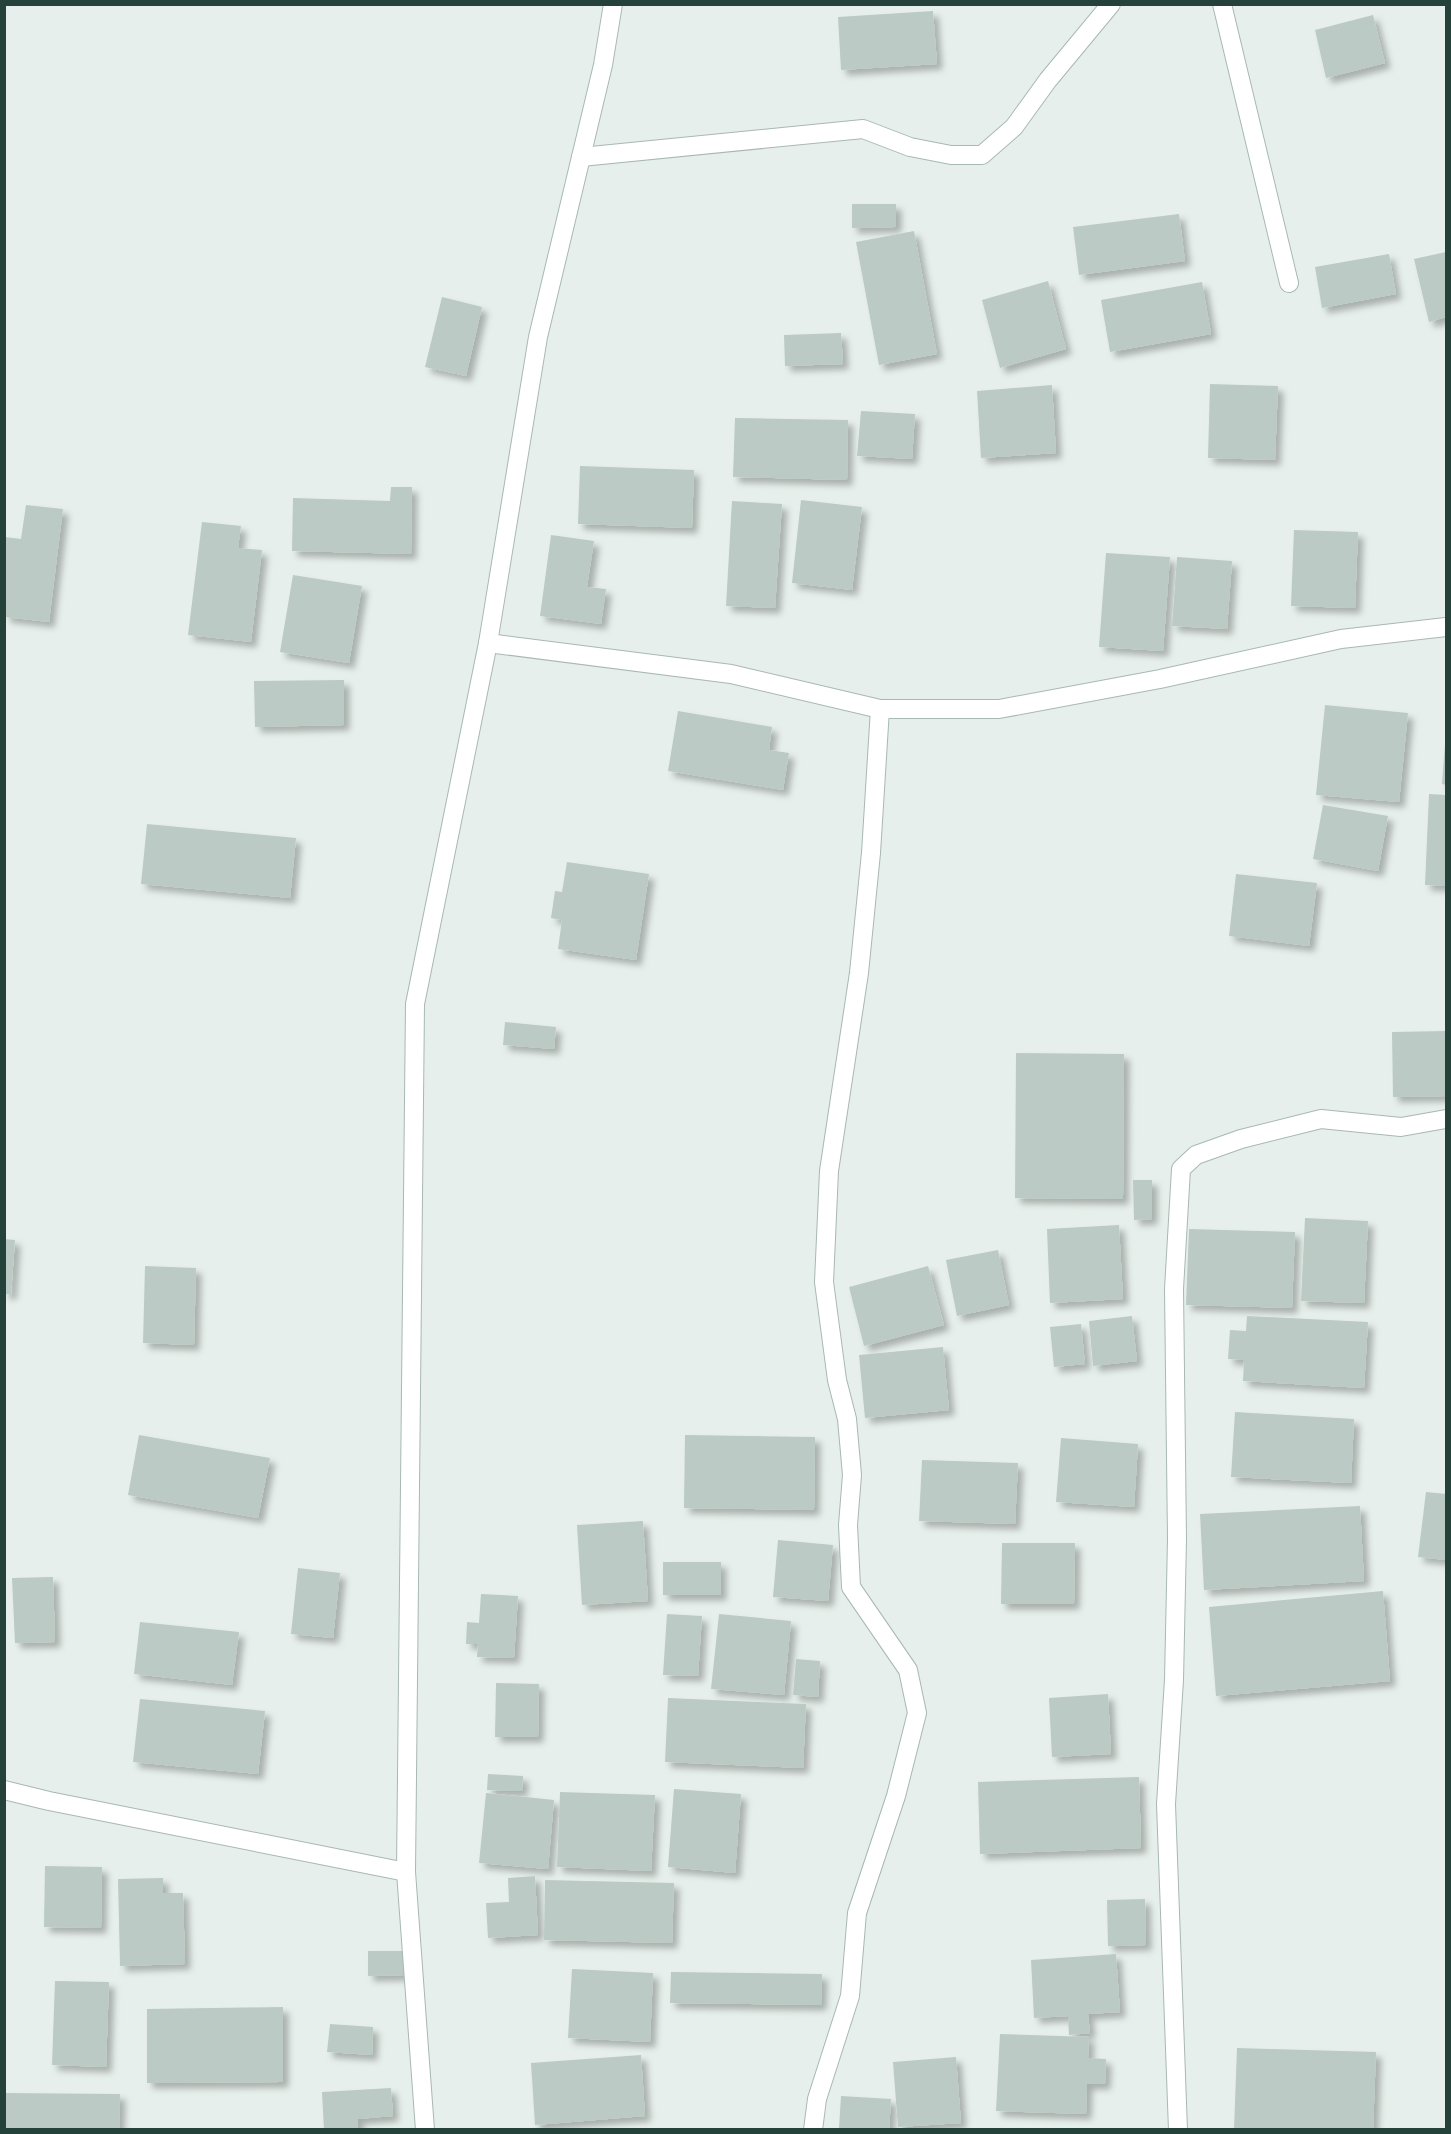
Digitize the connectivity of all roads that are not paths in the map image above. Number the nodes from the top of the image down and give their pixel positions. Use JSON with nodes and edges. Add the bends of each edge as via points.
{"nodes":[{"id":1,"x":613,"y":4,"type":"edge"},
{"id":2,"x":1112,"y":4,"type":"edge"},
{"id":3,"x":1222,"y":4,"type":"edge"},
{"id":4,"x":581,"y":157,"type":"junction"},
{"id":5,"x":1289,"y":283,"type":"dead end"},
{"id":6,"x":1446,"y":627,"type":"edge"},
{"id":7,"x":488,"y":643,"type":"junction"},
{"id":8,"x":880,"y":709,"type":"junction"},
{"id":9,"x":1446,"y":1119,"type":"edge"},
{"id":10,"x":4,"y":1790,"type":"edge"},
{"id":11,"x":406,"y":1872,"type":"junction"},
{"id":12,"x":425,"y":2130,"type":"edge"},
{"id":13,"x":813,"y":2130,"type":"edge"},
{"id":14,"x":1178,"y":2130,"type":"edge"}],
"edges":[{"from":1,"to":4,"type":"street"},
{"from":2,"to":4,"type":"street","via":[[1014,127],[982,155],[951,155],[910,147],[863,129]]},
{"from":3,"to":5,"type":"street"},
{"from":4,"to":7,"type":"street","via":[[538,337]]},
{"from":6,"to":8,"type":"street","via":[[1341,639],[999,709]]},
{"from":7,"to":8,"type":"street","via":[[731,674]]},
{"from":7,"to":11,"type":"street","via":[[415,1004]]},
{"from":8,"to":13,"type":"street","via":[[859,973],[829,1171],[824,1282],[837,1380],[847,1419],[852,1475],[848,1525],[851,1587],[908,1671],[917,1713],[896,1796],[857,1913],[850,1996],[817,2099]]},
{"from":9,"to":14,"type":"street","via":[[1401,1127],[1321,1119],[1196,1155],[1181,1169],[1174,1289],[1178,1539],[1166,1804]]},
{"from":10,"to":11,"type":"street"},
{"from":11,"to":12,"type":"street"}]}
